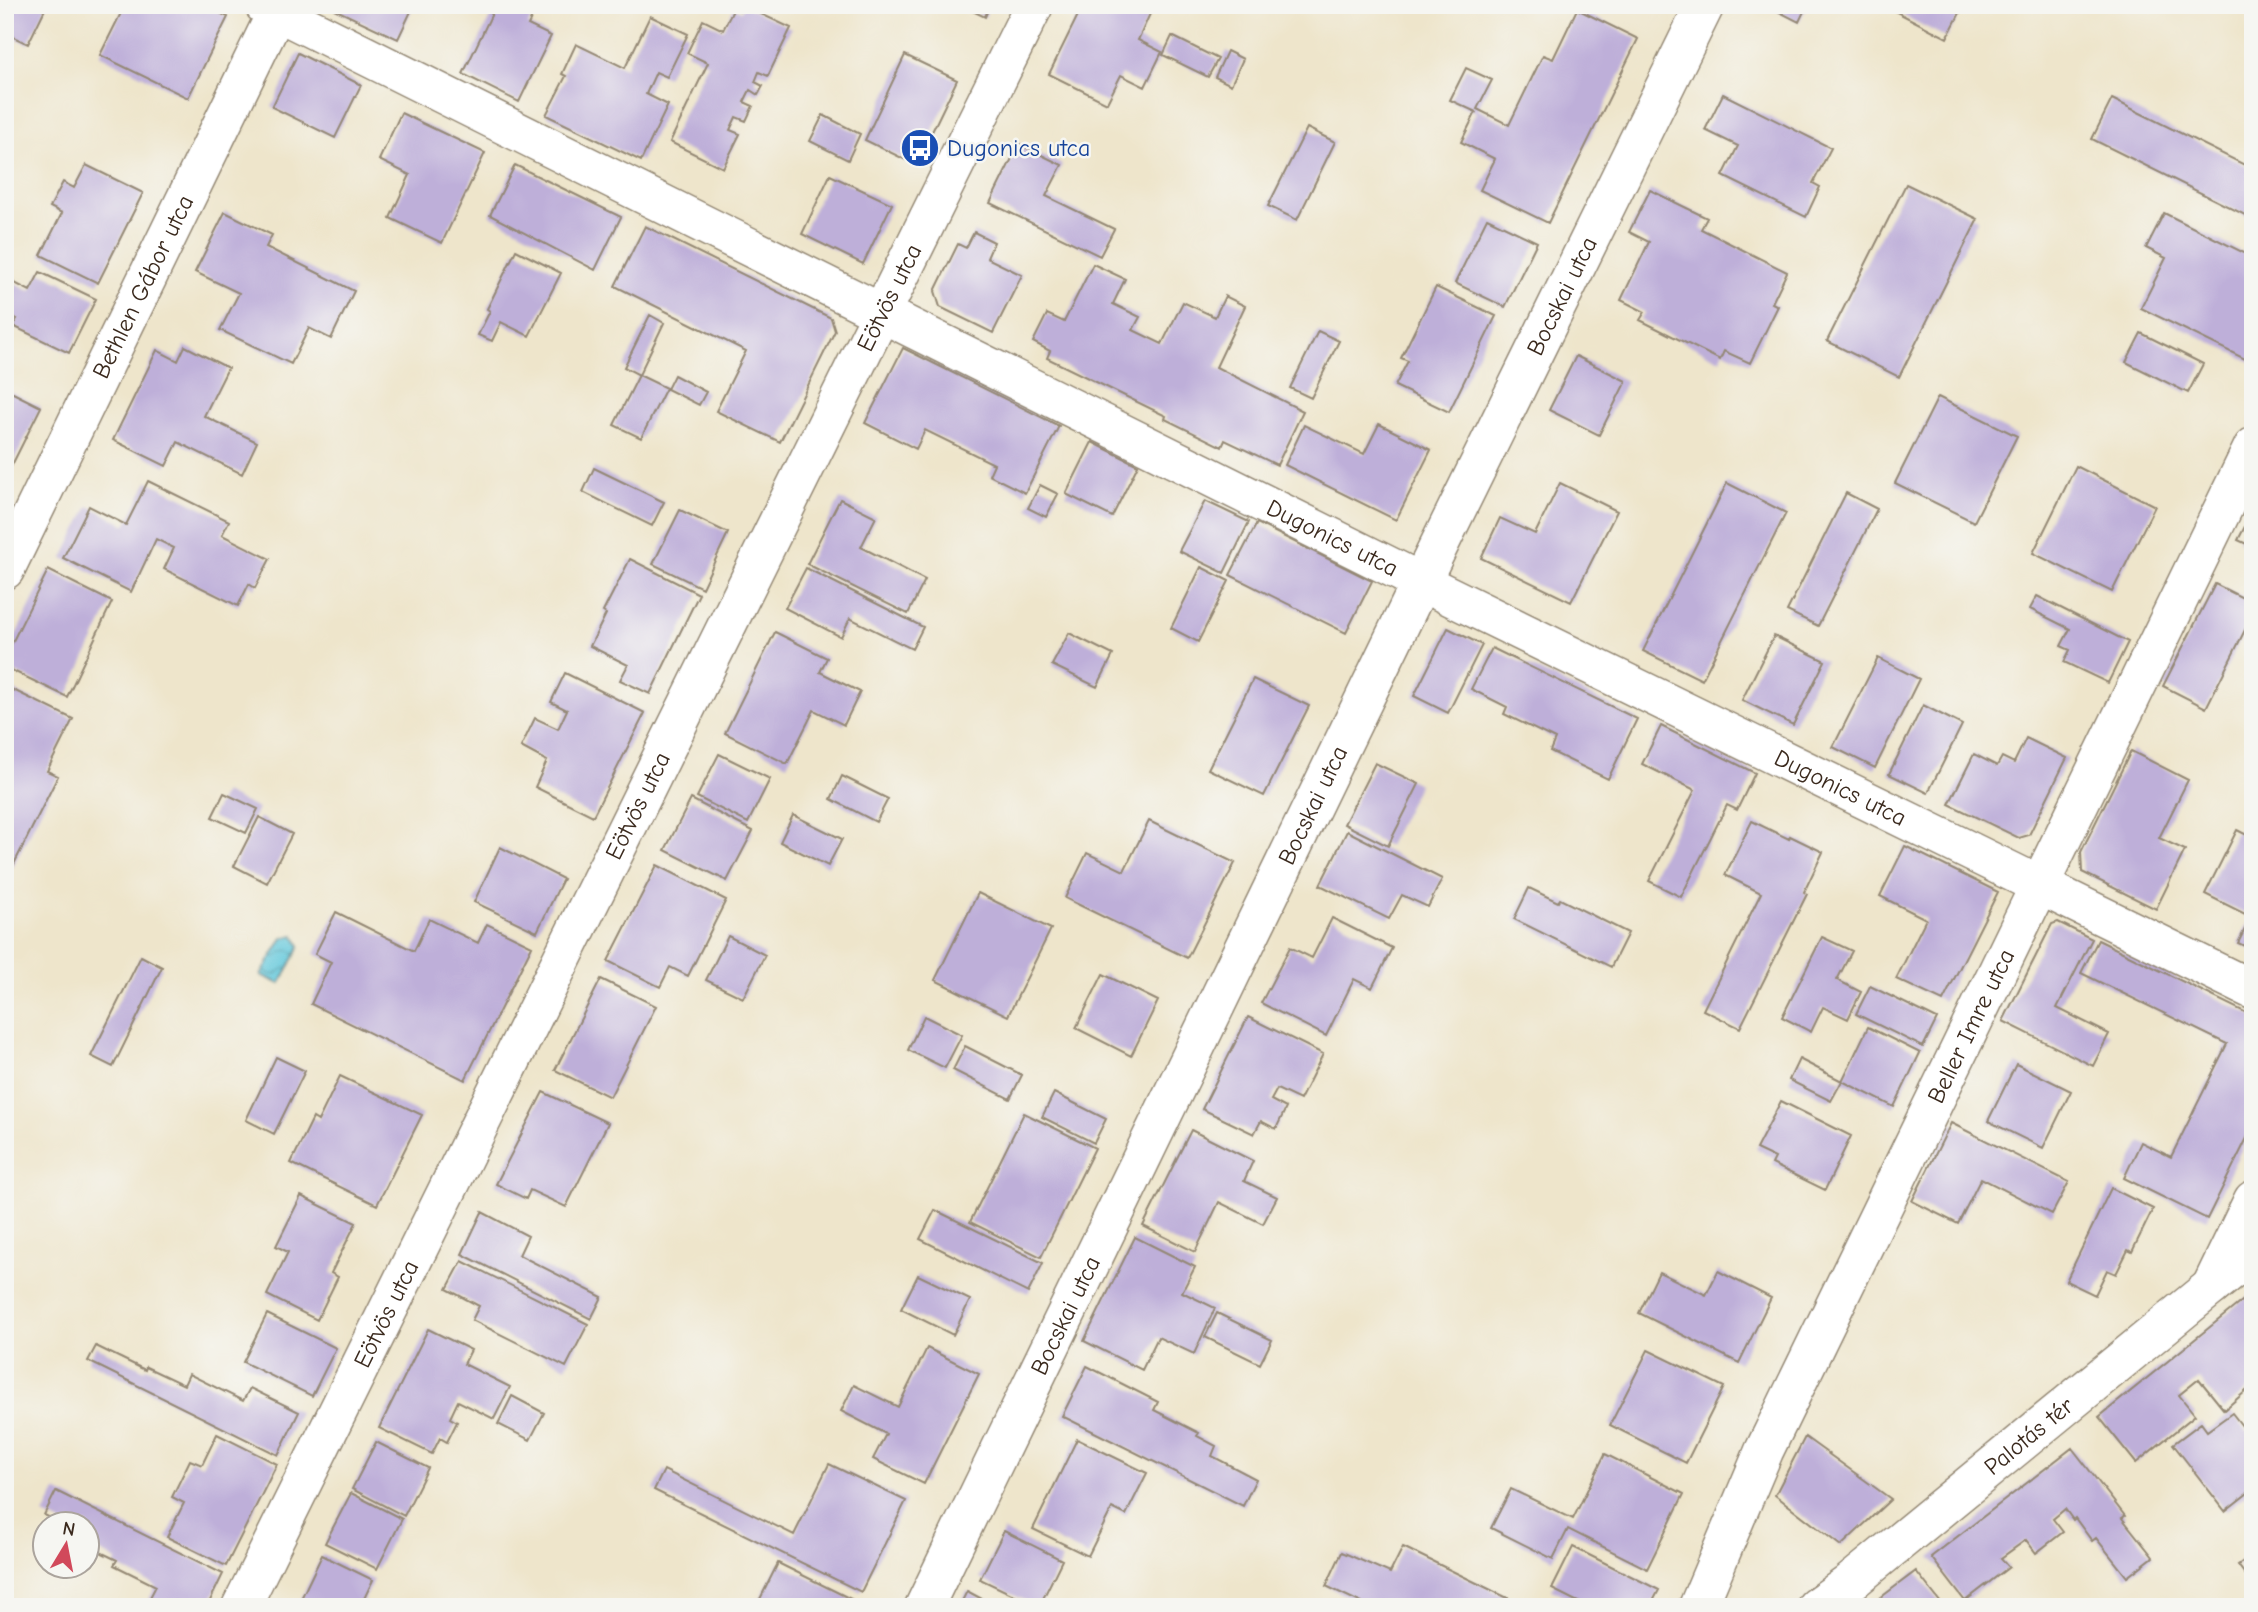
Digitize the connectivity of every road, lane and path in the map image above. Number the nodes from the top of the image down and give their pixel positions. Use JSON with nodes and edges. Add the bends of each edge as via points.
{"nodes":[{"id":1,"x":1034,"y":5,"type":"edge"},
{"id":2,"x":1705,"y":5,"type":"edge"},
{"id":3,"x":273,"y":7,"type":"edge"},
{"id":4,"x":882,"y":315,"type":"junction"},
{"id":5,"x":2253,"y":447,"type":"edge"},
{"id":6,"x":5,"y":570,"type":"edge"},
{"id":7,"x":1421,"y":582,"type":"junction"},
{"id":8,"x":2041,"y":885,"type":"junction"},
{"id":9,"x":2253,"y":990,"type":"edge"},
{"id":10,"x":2253,"y":1200,"type":"edge"},
{"id":11,"x":2253,"y":1253,"type":"edge"},
{"id":12,"x":2211,"y":1287,"type":"junction"},
{"id":13,"x":241,"y":1607,"type":"edge"},
{"id":14,"x":924,"y":1607,"type":"edge"},
{"id":15,"x":1698,"y":1607,"type":"edge"},
{"id":16,"x":1816,"y":1607,"type":"edge"}],
"edges":[{"from":1,"to":4,"type":"street","name":"Eötvös utca"},
{"from":2,"to":7,"type":"street","name":"Bocskai utca"},
{"from":3,"to":4,"type":"street","name":"Dugonics utca"},
{"from":3,"to":6,"type":"street","name":"Bethlen Gábor utca"},
{"from":4,"to":7,"type":"street","name":"Dugonics utca"},
{"from":4,"to":13,"type":"street","name":"Eötvös utca"},
{"from":5,"to":8,"type":"street","name":"Beller Imre utca"},
{"from":7,"to":8,"type":"street","name":"Dugonics utca"},
{"from":7,"to":14,"type":"street","name":"Bocskai utca"},
{"from":8,"to":9,"type":"street","name":"Dugonics utca"},
{"from":8,"to":15,"type":"street","name":"Beller Imre utca","via":[[1764,1451]]},
{"from":10,"to":12,"type":"street","name":"Palotás tér"},
{"from":11,"to":12,"type":"street","name":"Palotás tér"},
{"from":12,"to":16,"type":"street","name":"Palotás tér"}]}
